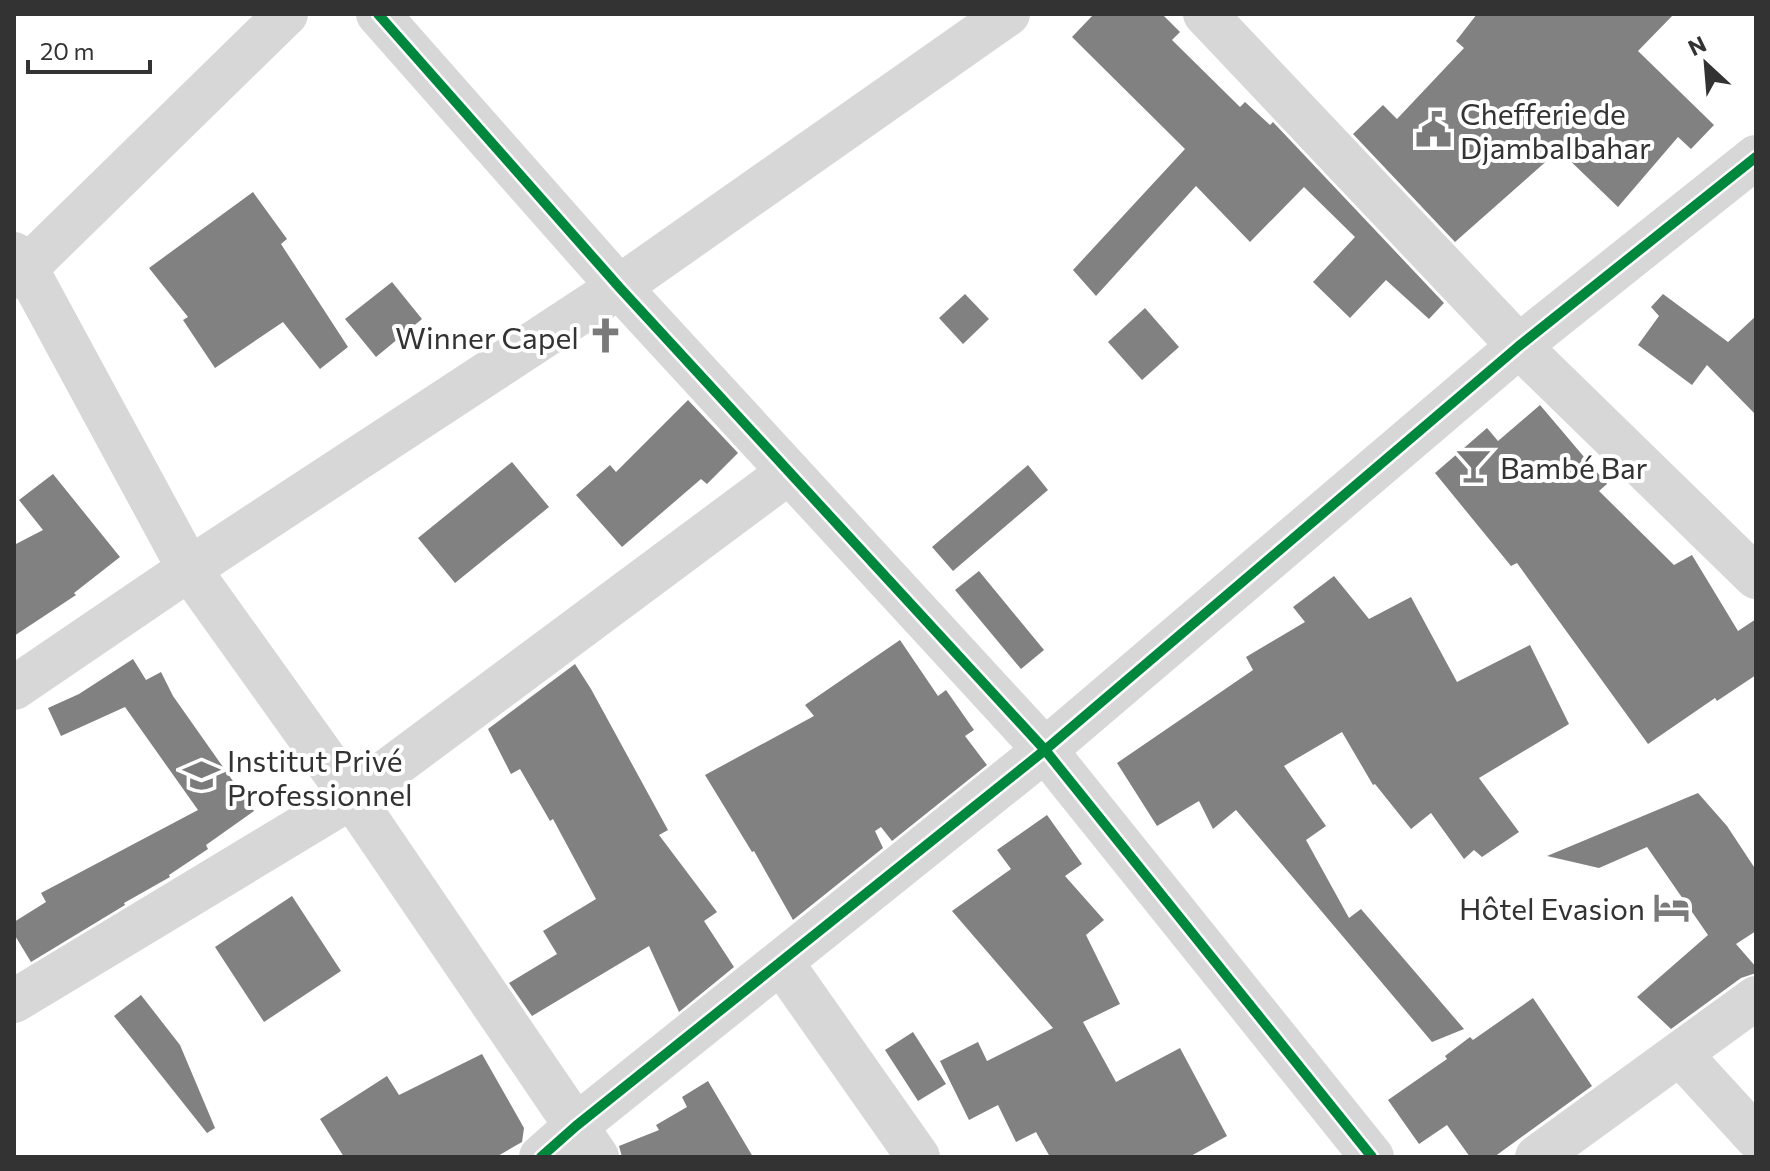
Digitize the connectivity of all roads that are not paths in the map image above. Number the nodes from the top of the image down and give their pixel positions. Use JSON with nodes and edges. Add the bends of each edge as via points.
{"nodes":[{"id":1,"x":286,"y":14,"type":"edge"},
{"id":2,"x":378,"y":14,"type":"edge"},
{"id":3,"x":1008,"y":14,"type":"edge"},
{"id":4,"x":1205,"y":14,"type":"edge"},
{"id":5,"x":1756,"y":157,"type":"edge"},
{"id":6,"x":18,"y":266,"type":"edge"},
{"id":7,"x":619,"y":287,"type":"junction"},
{"id":8,"x":1519,"y":346,"type":"junction"},
{"id":9,"x":789,"y":472,"type":"junction"},
{"id":10,"x":189,"y":569,"type":"junction"},
{"id":11,"x":1756,"y":577,"type":"edge"},
{"id":12,"x":14,"y":688,"type":"edge"},
{"id":13,"x":1045,"y":750,"type":"junction"},
{"id":14,"x":352,"y":797,"type":"junction"},
{"id":15,"x":781,"y":962,"type":"junction"},
{"id":16,"x":1756,"y":998,"type":"edge"},
{"id":17,"x":14,"y":1001,"type":"edge"},
{"id":18,"x":1680,"y":1054,"type":"junction"},
{"id":19,"x":1756,"y":1137,"type":"edge"},
{"id":20,"x":587,"y":1141,"type":"edge"},
{"id":21,"x":541,"y":1157,"type":"edge"},
{"id":22,"x":918,"y":1157,"type":"edge"},
{"id":23,"x":1372,"y":1157,"type":"edge"},
{"id":24,"x":1537,"y":1157,"type":"edge"}],
"edges":[{"from":1,"to":6,"type":"street"},
{"from":2,"to":7,"type":"street"},
{"from":3,"to":7,"type":"street"},
{"from":4,"to":8,"type":"street"},
{"from":5,"to":8,"type":"street"},
{"from":6,"to":10,"type":"street"},
{"from":7,"to":9,"type":"street"},
{"from":7,"to":10,"type":"street"},
{"from":8,"to":11,"type":"street"},
{"from":8,"to":13,"type":"street"},
{"from":9,"to":13,"type":"street"},
{"from":9,"to":14,"type":"street"},
{"from":10,"to":12,"type":"street"},
{"from":10,"to":14,"type":"street"},
{"from":13,"to":15,"type":"street"},
{"from":13,"to":23,"type":"street"},
{"from":14,"to":17,"type":"street"},
{"from":14,"to":20,"type":"street"},
{"from":15,"to":20,"type":"street"},
{"from":15,"to":22,"type":"street"},
{"from":16,"to":18,"type":"street"},
{"from":18,"to":19,"type":"street"},
{"from":18,"to":24,"type":"street"},
{"from":20,"to":21,"type":"street"}]}
